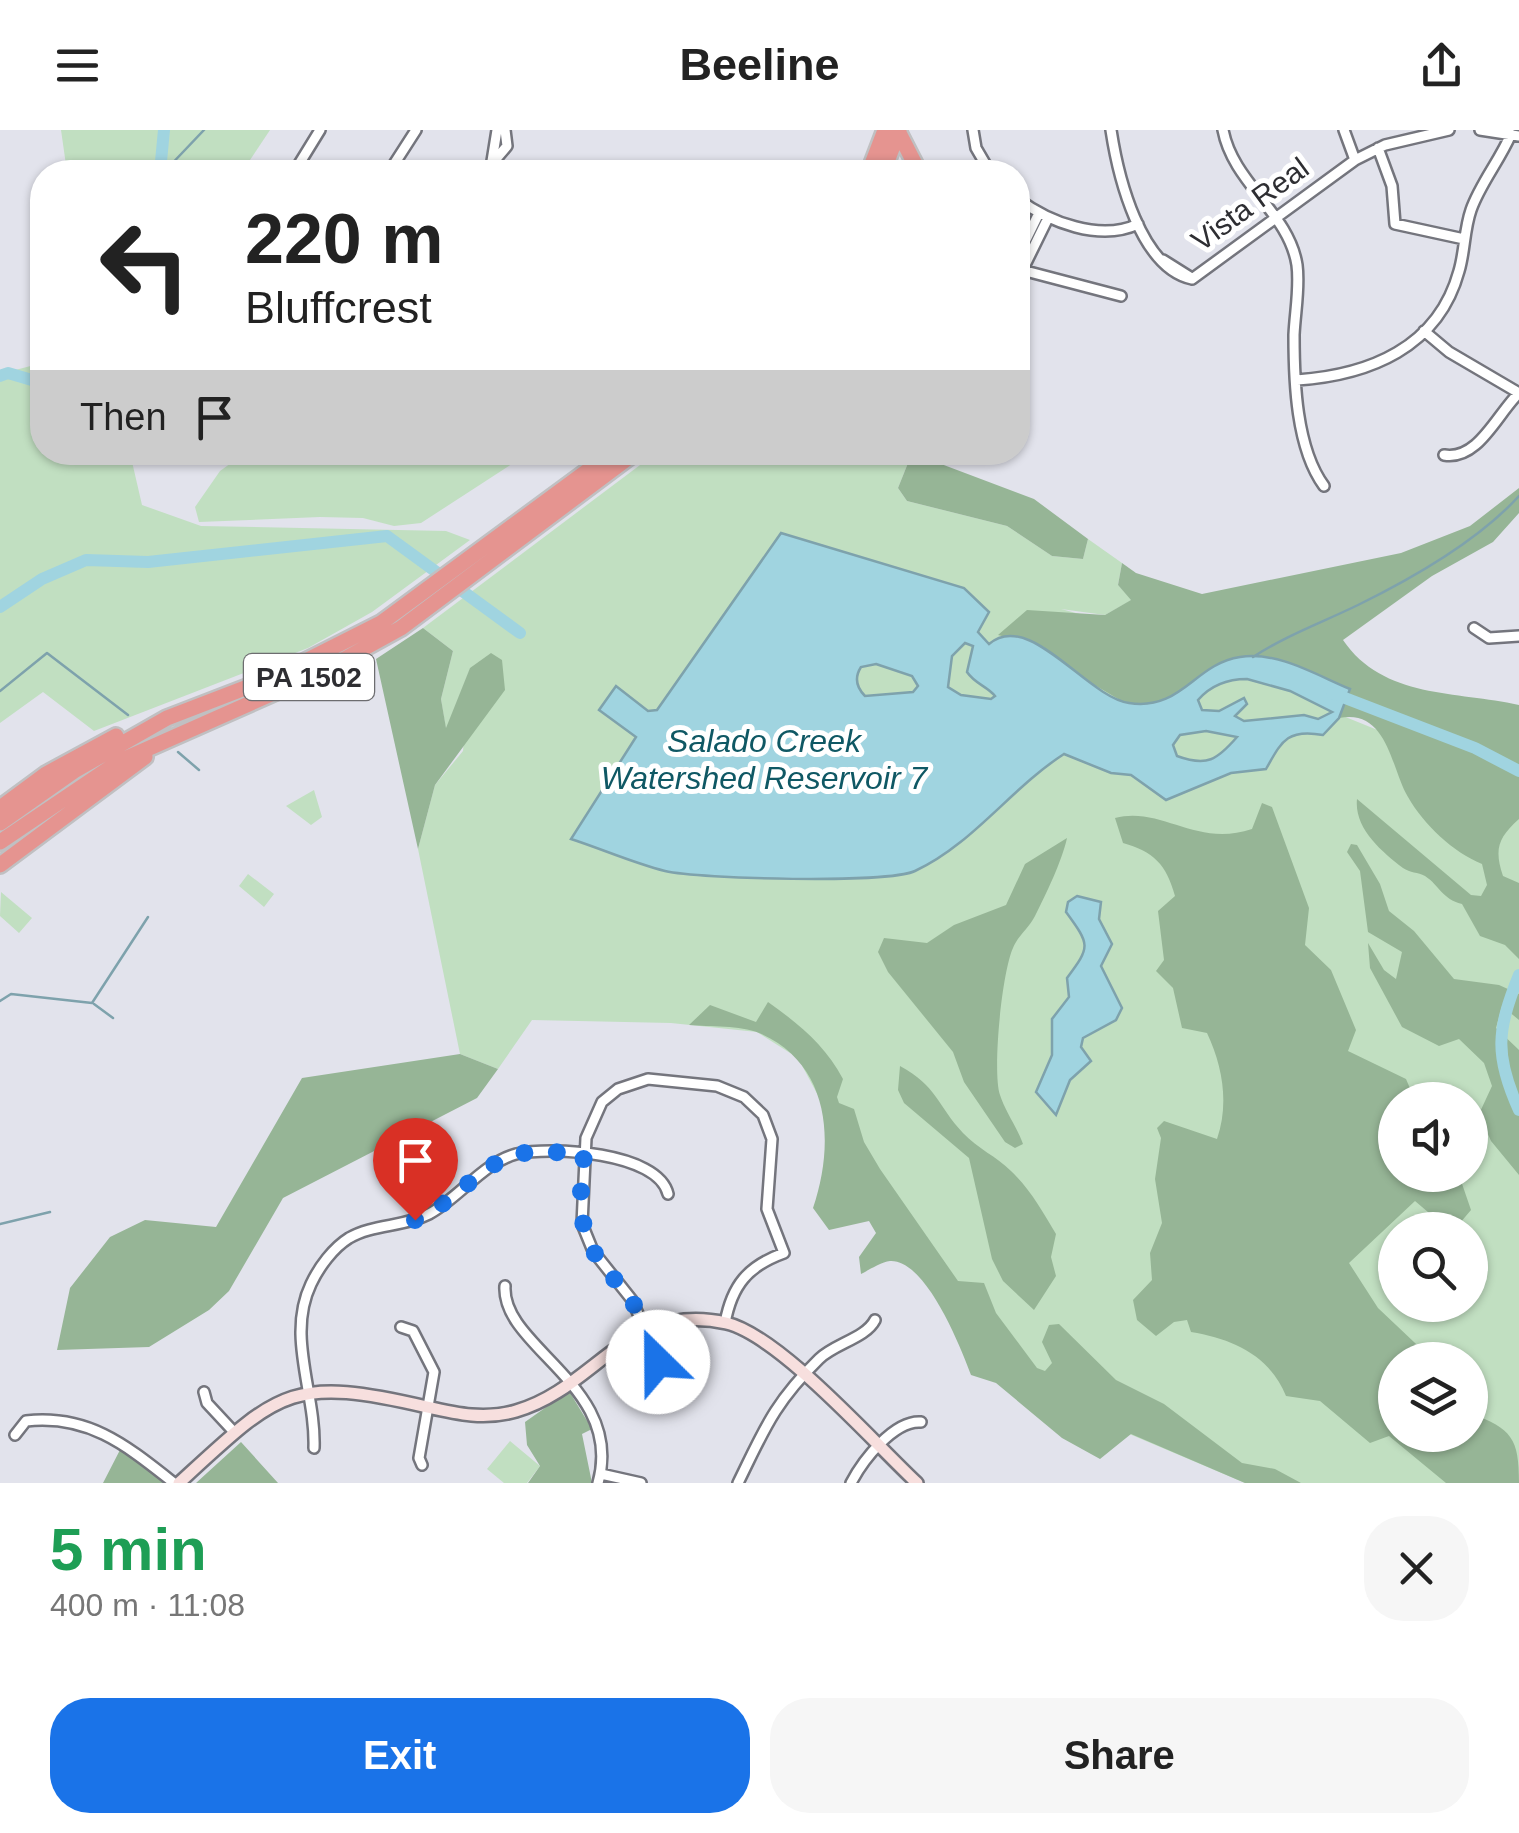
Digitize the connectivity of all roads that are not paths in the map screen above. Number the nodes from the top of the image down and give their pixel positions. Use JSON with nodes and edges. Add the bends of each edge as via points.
{"nodes":[{"id":1,"x":320,"y":130,"type":"edge"},
{"id":2,"x":416,"y":130,"type":"edge"},
{"id":3,"x":498,"y":130,"type":"edge"},
{"id":4,"x":505,"y":130,"type":"edge"},
{"id":5,"x":871,"y":130,"type":"edge"},
{"id":6,"x":886,"y":130,"type":"edge"},
{"id":7,"x":898,"y":130,"type":"edge"},
{"id":8,"x":974,"y":130,"type":"edge"},
{"id":9,"x":1111,"y":130,"type":"edge"},
{"id":10,"x":1223,"y":130,"type":"edge"},
{"id":11,"x":1344,"y":130,"type":"edge"},
{"id":12,"x":1449,"y":130,"type":"edge"},
{"id":13,"x":1480,"y":130,"type":"edge"},
{"id":14,"x":1515,"y":135,"type":"edge"},
{"id":15,"x":1378,"y":148,"type":"junction"},
{"id":16,"x":304,"y":160,"type":"edge"},
{"id":17,"x":397,"y":160,"type":"edge"},
{"id":18,"x":490,"y":160,"type":"edge"},
{"id":19,"x":495,"y":160,"type":"edge"},
{"id":20,"x":868,"y":160,"type":"edge"},
{"id":21,"x":872,"y":160,"type":"edge"},
{"id":22,"x":887,"y":160,"type":"edge"},
{"id":23,"x":914,"y":160,"type":"edge"},
{"id":24,"x":983,"y":160,"type":"edge"},
{"id":25,"x":1354,"y":160,"type":"junction"},
{"id":26,"x":1030,"y":207,"type":"edge"},
{"id":27,"x":1043,"y":215,"type":"junction"},
{"id":28,"x":1275,"y":219,"type":"junction"},
{"id":29,"x":1138,"y":224,"type":"junction"},
{"id":30,"x":1464,"y":239,"type":"junction"},
{"id":31,"x":1031,"y":240,"type":"edge"},
{"id":32,"x":1030,"y":273,"type":"edge"},
{"id":33,"x":1121,"y":296,"type":"dead end"},
{"id":34,"x":1424,"y":331,"type":"junction"},
{"id":35,"x":1296,"y":380,"type":"junction"},
{"id":36,"x":1519,"y":393,"type":"edge"},
{"id":37,"x":1444,"y":455,"type":"dead end"},
{"id":38,"x":597,"y":465,"type":"edge"},
{"id":39,"x":618,"y":465,"type":"edge"},
{"id":40,"x":1324,"y":486,"type":"dead end"},
{"id":41,"x":426,"y":601,"type":"junction"},
{"id":42,"x":1474,"y":628,"type":"dead end"},
{"id":43,"x":1519,"y":636,"type":"edge"},
{"id":44,"x":167,"y":718,"type":"junction"},
{"id":45,"x":177,"y":735,"type":"junction"},
{"id":46,"x":0,"y":808,"type":"edge"},
{"id":47,"x":0,"y":823,"type":"edge"},
{"id":48,"x":0,"y":842,"type":"edge"},
{"id":49,"x":0,"y":866,"type":"edge"},
{"id":50,"x":584,"y":1154,"type":"junction"},
{"id":51,"x":668,"y":1194,"type":"dead end"},
{"id":52,"x":505,"y":1286,"type":"dead end"},
{"id":53,"x":875,"y":1320,"type":"dead end"},
{"id":54,"x":725,"y":1323,"type":"junction"},
{"id":55,"x":400,"y":1327,"type":"dead end"},
{"id":56,"x":644,"y":1330,"type":"junction"},
{"id":57,"x":803,"y":1376,"type":"junction"},
{"id":58,"x":678,"y":1378,"type":"dead end"},
{"id":59,"x":570,"y":1380,"type":"junction"},
{"id":60,"x":204,"y":1392,"type":"dead end"},
{"id":61,"x":310,"y":1392,"type":"junction"},
{"id":62,"x":429,"y":1407,"type":"junction"},
{"id":63,"x":921,"y":1422,"type":"dead end"},
{"id":64,"x":234,"y":1432,"type":"junction"},
{"id":65,"x":15,"y":1435,"type":"dead end"},
{"id":66,"x":314,"y":1448,"type":"dead end"},
{"id":67,"x":880,"y":1448,"type":"junction"},
{"id":68,"x":422,"y":1465,"type":"dead end"},
{"id":69,"x":599,"y":1479,"type":"edge"},
{"id":70,"x":176,"y":1483,"type":"edge"},
{"id":71,"x":641,"y":1483,"type":"edge"},
{"id":72,"x":738,"y":1483,"type":"edge"},
{"id":73,"x":852,"y":1483,"type":"edge"},
{"id":74,"x":917,"y":1483,"type":"edge"}],
"edges":[{"from":1,"to":16,"type":"street"},
{"from":2,"to":17,"type":"street"},
{"from":3,"to":18,"type":"street"},
{"from":4,"to":19,"type":"street","via":[[507,146]]},
{"from":5,"to":20,"type":"highway"},
{"from":6,"to":21,"type":"highway"},
{"from":7,"to":22,"type":"highway"},
{"from":7,"to":23,"type":"highway"},
{"from":8,"to":24,"type":"street"},
{"from":9,"to":29,"type":"street"},
{"from":10,"to":28,"type":"street","via":[[1238,170]]},
{"from":11,"to":25,"type":"street"},
{"from":12,"to":15,"type":"street","name":"Vista Real"},
{"from":13,"to":14,"type":"street"},
{"from":14,"to":30,"type":"street","via":[[1473,204]]},
{"from":15,"to":25,"type":"street","name":"Vista Real"},
{"from":15,"to":30,"type":"street","via":[[1392,186],[1394,224]]},
{"from":25,"to":28,"type":"street","name":"Vista Real"},
{"from":26,"to":27,"type":"street"},
{"from":27,"to":29,"type":"street","via":[[1089,229]]},
{"from":27,"to":31,"type":"street"},
{"from":28,"to":29,"type":"street","name":"Vista Real","via":[[1192,279],[1163,260]]},
{"from":28,"to":35,"type":"street","via":[[1297,267]]},
{"from":30,"to":34,"type":"street","via":[[1454,286]]},
{"from":32,"to":33,"type":"street"},
{"from":34,"to":35,"type":"street","via":[[1367,370]]},
{"from":34,"to":36,"type":"street"},
{"from":35,"to":40,"type":"street","via":[[1308,452]]},
{"from":36,"to":37,"type":"street","via":[[1473,448]]},
{"from":38,"to":41,"type":"highway","number":"PA 1502"},
{"from":39,"to":41,"type":"highway","number":"PA 1502"},
{"from":41,"to":44,"type":"highway","number":"PA 1502","via":[[320,656]]},
{"from":41,"to":45,"type":"highway","number":"PA 1502","via":[[357,654]]},
{"from":42,"to":43,"type":"street","via":[[1489,638]]},
{"from":44,"to":46,"type":"highway","via":[[89,748]]},
{"from":44,"to":47,"type":"highway","number":"PA 1502"},
{"from":45,"to":48,"type":"highway","number":"PA 1502","via":[[81,784]]},
{"from":45,"to":49,"type":"highway"},
{"from":50,"to":51,"type":"street","via":[[643,1166],[662,1179]]},
{"from":50,"to":54,"type":"street","via":[[598,1107],[632,1082],[717,1086],[744,1097],[762,1115],[772,1145],[767,1209],[784,1253],[740,1280]]},
{"from":50,"to":56,"type":"street","via":[[585,1233],[632,1300]]},
{"from":50,"to":61,"type":"street","via":[[508,1158],[426,1215],[360,1232],[338,1246],[312,1282],[300,1320]]},
{"from":52,"to":59,"type":"street","via":[[520,1323]]},
{"from":53,"to":57,"type":"street"},
{"from":54,"to":56,"type":"street","via":[[676,1322]]},
{"from":54,"to":57,"type":"street","via":[[752,1334]]},
{"from":55,"to":62,"type":"street","via":[[414,1331],[431,1358]]},
{"from":56,"to":58,"type":"street","via":[[664,1373],[672,1383]]},
{"from":56,"to":59,"type":"street"},
{"from":57,"to":67,"type":"street"},
{"from":57,"to":72,"type":"street","via":[[769,1415]]},
{"from":59,"to":62,"type":"street","via":[[540,1401],[502,1414]]},
{"from":59,"to":69,"type":"street","via":[[597,1428]]},
{"from":60,"to":64,"type":"street"},
{"from":61,"to":62,"type":"street","via":[[354,1390]]},
{"from":61,"to":64,"type":"street","via":[[287,1398]]},
{"from":61,"to":66,"type":"street"},
{"from":62,"to":68,"type":"street"},
{"from":63,"to":67,"type":"street","via":[[901,1425]]},
{"from":64,"to":70,"type":"street"},
{"from":65,"to":70,"type":"street","via":[[26,1422],[46,1419],[89,1426],[117,1438]]},
{"from":67,"to":73,"type":"street"},
{"from":67,"to":74,"type":"street"},
{"from":69,"to":71,"type":"street"}]}
